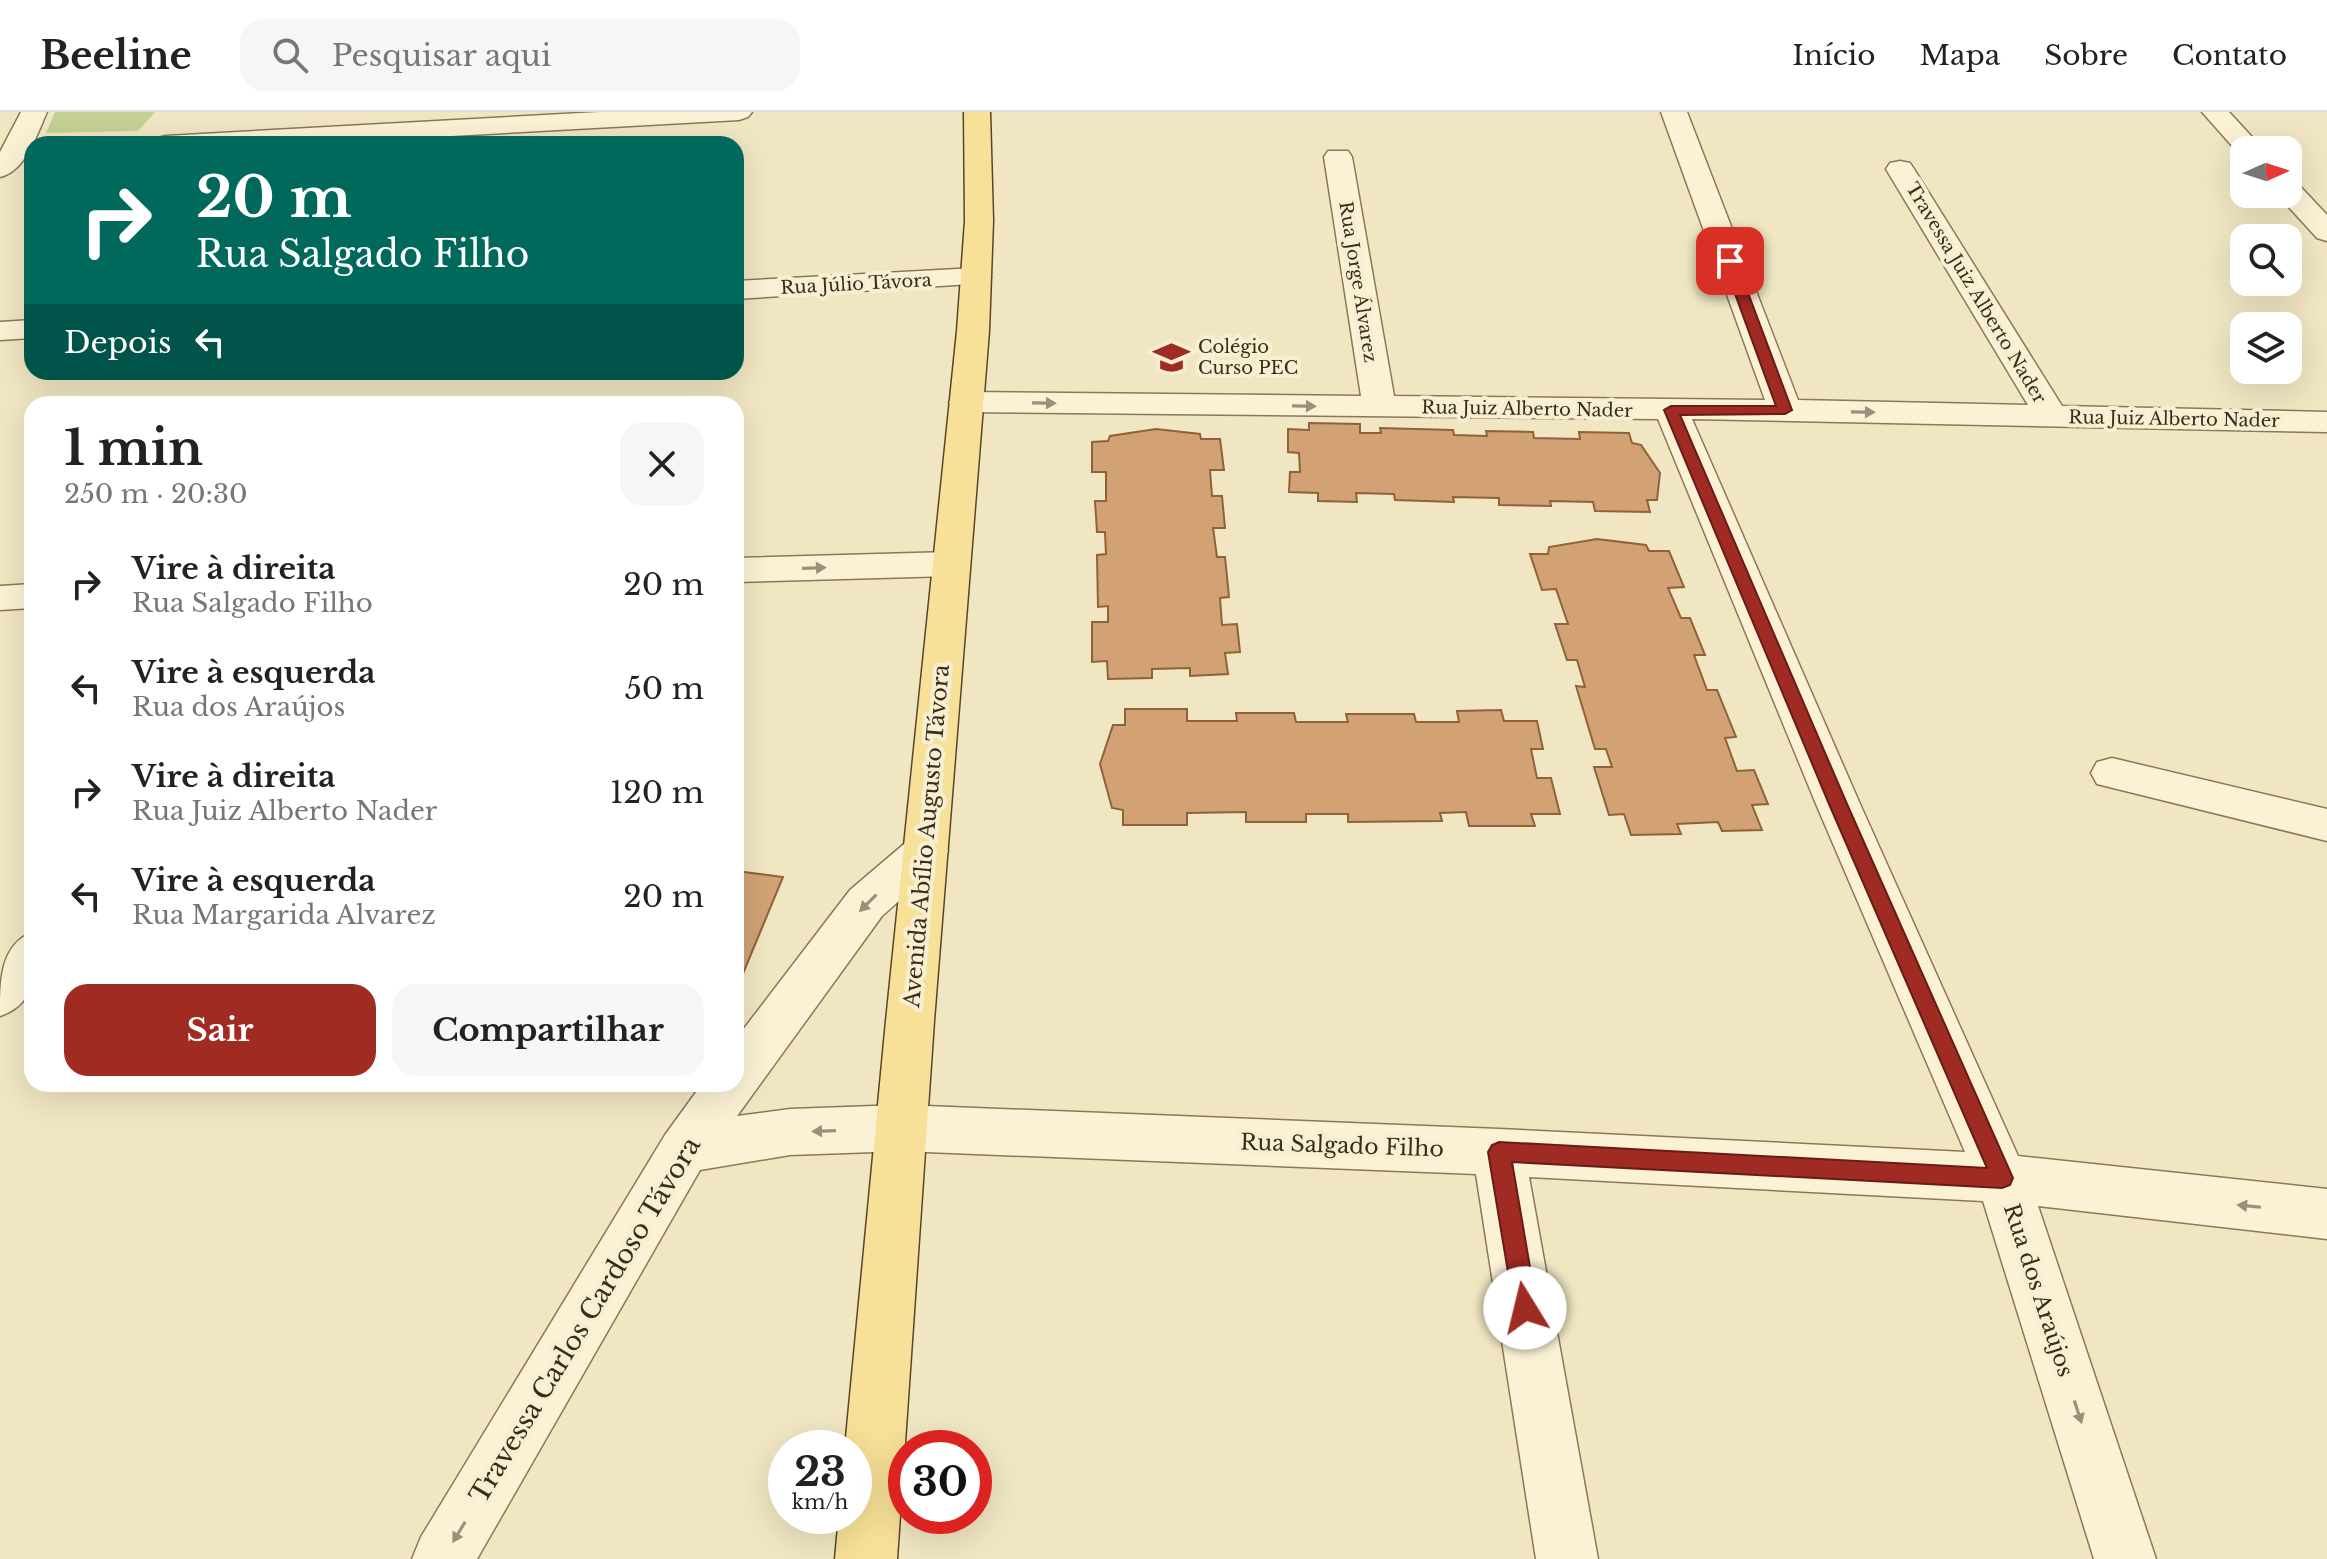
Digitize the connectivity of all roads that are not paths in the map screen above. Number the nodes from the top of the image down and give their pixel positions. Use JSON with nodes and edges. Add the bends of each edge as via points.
{"nodes":[{"id":1,"x":34,"y":112,"type":"edge"},
{"id":2,"x":739,"y":112,"type":"edge"},
{"id":3,"x":977,"y":112,"type":"edge"},
{"id":4,"x":1674,"y":112,"type":"edge"},
{"id":5,"x":2215,"y":112,"type":"edge"},
{"id":6,"x":166,"y":133,"type":"edge"},
{"id":7,"x":24,"y":136,"type":"edge"},
{"id":8,"x":2238,"y":136,"type":"edge"},
{"id":9,"x":24,"y":137,"type":"edge"},
{"id":10,"x":16,"y":157,"type":"edge"},
{"id":11,"x":1338,"y":157,"type":"dead end"},
{"id":12,"x":1900,"y":169,"type":"dead end"},
{"id":13,"x":2302,"y":205,"type":"edge"},
{"id":14,"x":2327,"y":232,"type":"edge"},
{"id":15,"x":976,"y":277,"type":"junction"},
{"id":16,"x":744,"y":290,"type":"edge"},
{"id":17,"x":24,"y":330,"type":"edge"},
{"id":18,"x":0,"y":331,"type":"edge"},
{"id":19,"x":966,"y":402,"type":"junction"},
{"id":20,"x":1379,"y":407,"type":"junction"},
{"id":21,"x":1671,"y":410,"type":"junction"},
{"id":22,"x":1785,"y":410,"type":"junction"},
{"id":23,"x":2051,"y":416,"type":"junction"},
{"id":24,"x":2327,"y":422,"type":"edge"},
{"id":25,"x":950,"y":564,"type":"junction"},
{"id":26,"x":744,"y":570,"type":"edge"},
{"id":27,"x":24,"y":596,"type":"edge"},
{"id":28,"x":0,"y":598,"type":"edge"},
{"id":29,"x":2112,"y":773,"type":"dead end"},
{"id":30,"x":2327,"y":825,"type":"edge"},
{"id":31,"x":926,"y":851,"type":"junction"},
{"id":32,"x":24,"y":962,"type":"edge"},
{"id":33,"x":0,"y":996,"type":"edge"},
{"id":34,"x":744,"y":1067,"type":"edge"},
{"id":35,"x":725,"y":1092,"type":"edge"},
{"id":36,"x":902,"y":1128,"type":"junction"},
{"id":37,"x":683,"y":1151,"type":"junction"},
{"id":38,"x":1499,"y":1152,"type":"junction"},
{"id":39,"x":2002,"y":1178,"type":"junction"},
{"id":40,"x":2327,"y":1214,"type":"edge"},
{"id":41,"x":443,"y":1559,"type":"edge"},
{"id":42,"x":866,"y":1559,"type":"edge"},
{"id":43,"x":1567,"y":1559,"type":"edge"},
{"id":44,"x":2125,"y":1559,"type":"edge"}],
"edges":[{"from":1,"to":7,"type":"street"},
{"from":2,"to":6,"type":"street"},
{"from":3,"to":15,"type":"main road","name":"Avenida Abílio Augusto Távora"},
{"from":4,"to":22,"type":"street"},
{"from":5,"to":8,"type":"street"},
{"from":9,"to":10,"type":"street"},
{"from":11,"to":20,"type":"street","name":"Rua Jorge Álvarez"},
{"from":12,"to":23,"type":"street","name":"Travessa Juiz Alberto Nader"},
{"from":13,"to":14,"type":"street"},
{"from":15,"to":16,"type":"street","name":"Rua Júlio Távora"},
{"from":15,"to":19,"type":"main road","name":"Avenida Abílio Augusto Távora"},
{"from":17,"to":18,"type":"street"},
{"from":19,"to":20,"type":"street","name":"Rua Juiz Alberto Nader","one_way":true},
{"from":19,"to":25,"type":"main road","name":"Avenida Abílio Augusto Távora"},
{"from":20,"to":21,"type":"street","name":"Rua Juiz Alberto Nader"},
{"from":21,"to":22,"type":"street","name":"Rua Juiz Alberto Nader"},
{"from":21,"to":39,"type":"street","name":"Rua dos Araújos"},
{"from":22,"to":23,"type":"street","name":"Rua Juiz Alberto Nader","one_way":true},
{"from":23,"to":24,"type":"street","name":"Rua Juiz Alberto Nader"},
{"from":26,"to":25,"type":"street","one_way":true},
{"from":25,"to":31,"type":"main road","name":"Avenida Abílio Augusto Távora"},
{"from":27,"to":28,"type":"street"},
{"from":29,"to":30,"type":"street"},
{"from":31,"to":34,"type":"street","one_way":true,"via":[[866,903]]},
{"from":31,"to":36,"type":"main road","name":"Avenida Abílio Augusto Távora"},
{"from":32,"to":33,"type":"street"},
{"from":35,"to":37,"type":"street","name":"Travessa Carlos Cardoso Távora"},
{"from":36,"to":37,"type":"street","name":"Rua Salgado Filho","one_way":true,"via":[[790,1132]]},
{"from":36,"to":38,"type":"street","name":"Rua Salgado Filho"},
{"from":36,"to":42,"type":"main road","name":"Avenida Abílio Augusto Távora"},
{"from":37,"to":41,"type":"street","name":"Travessa Carlos Cardoso Távora","one_way":true},
{"from":38,"to":39,"type":"street","name":"Rua Salgado Filho"},
{"from":38,"to":43,"type":"street"},
{"from":40,"to":39,"type":"street","name":"Rua Salgado Filho","one_way":true},
{"from":39,"to":44,"type":"street","name":"Rua dos Araújos","one_way":true}]}
